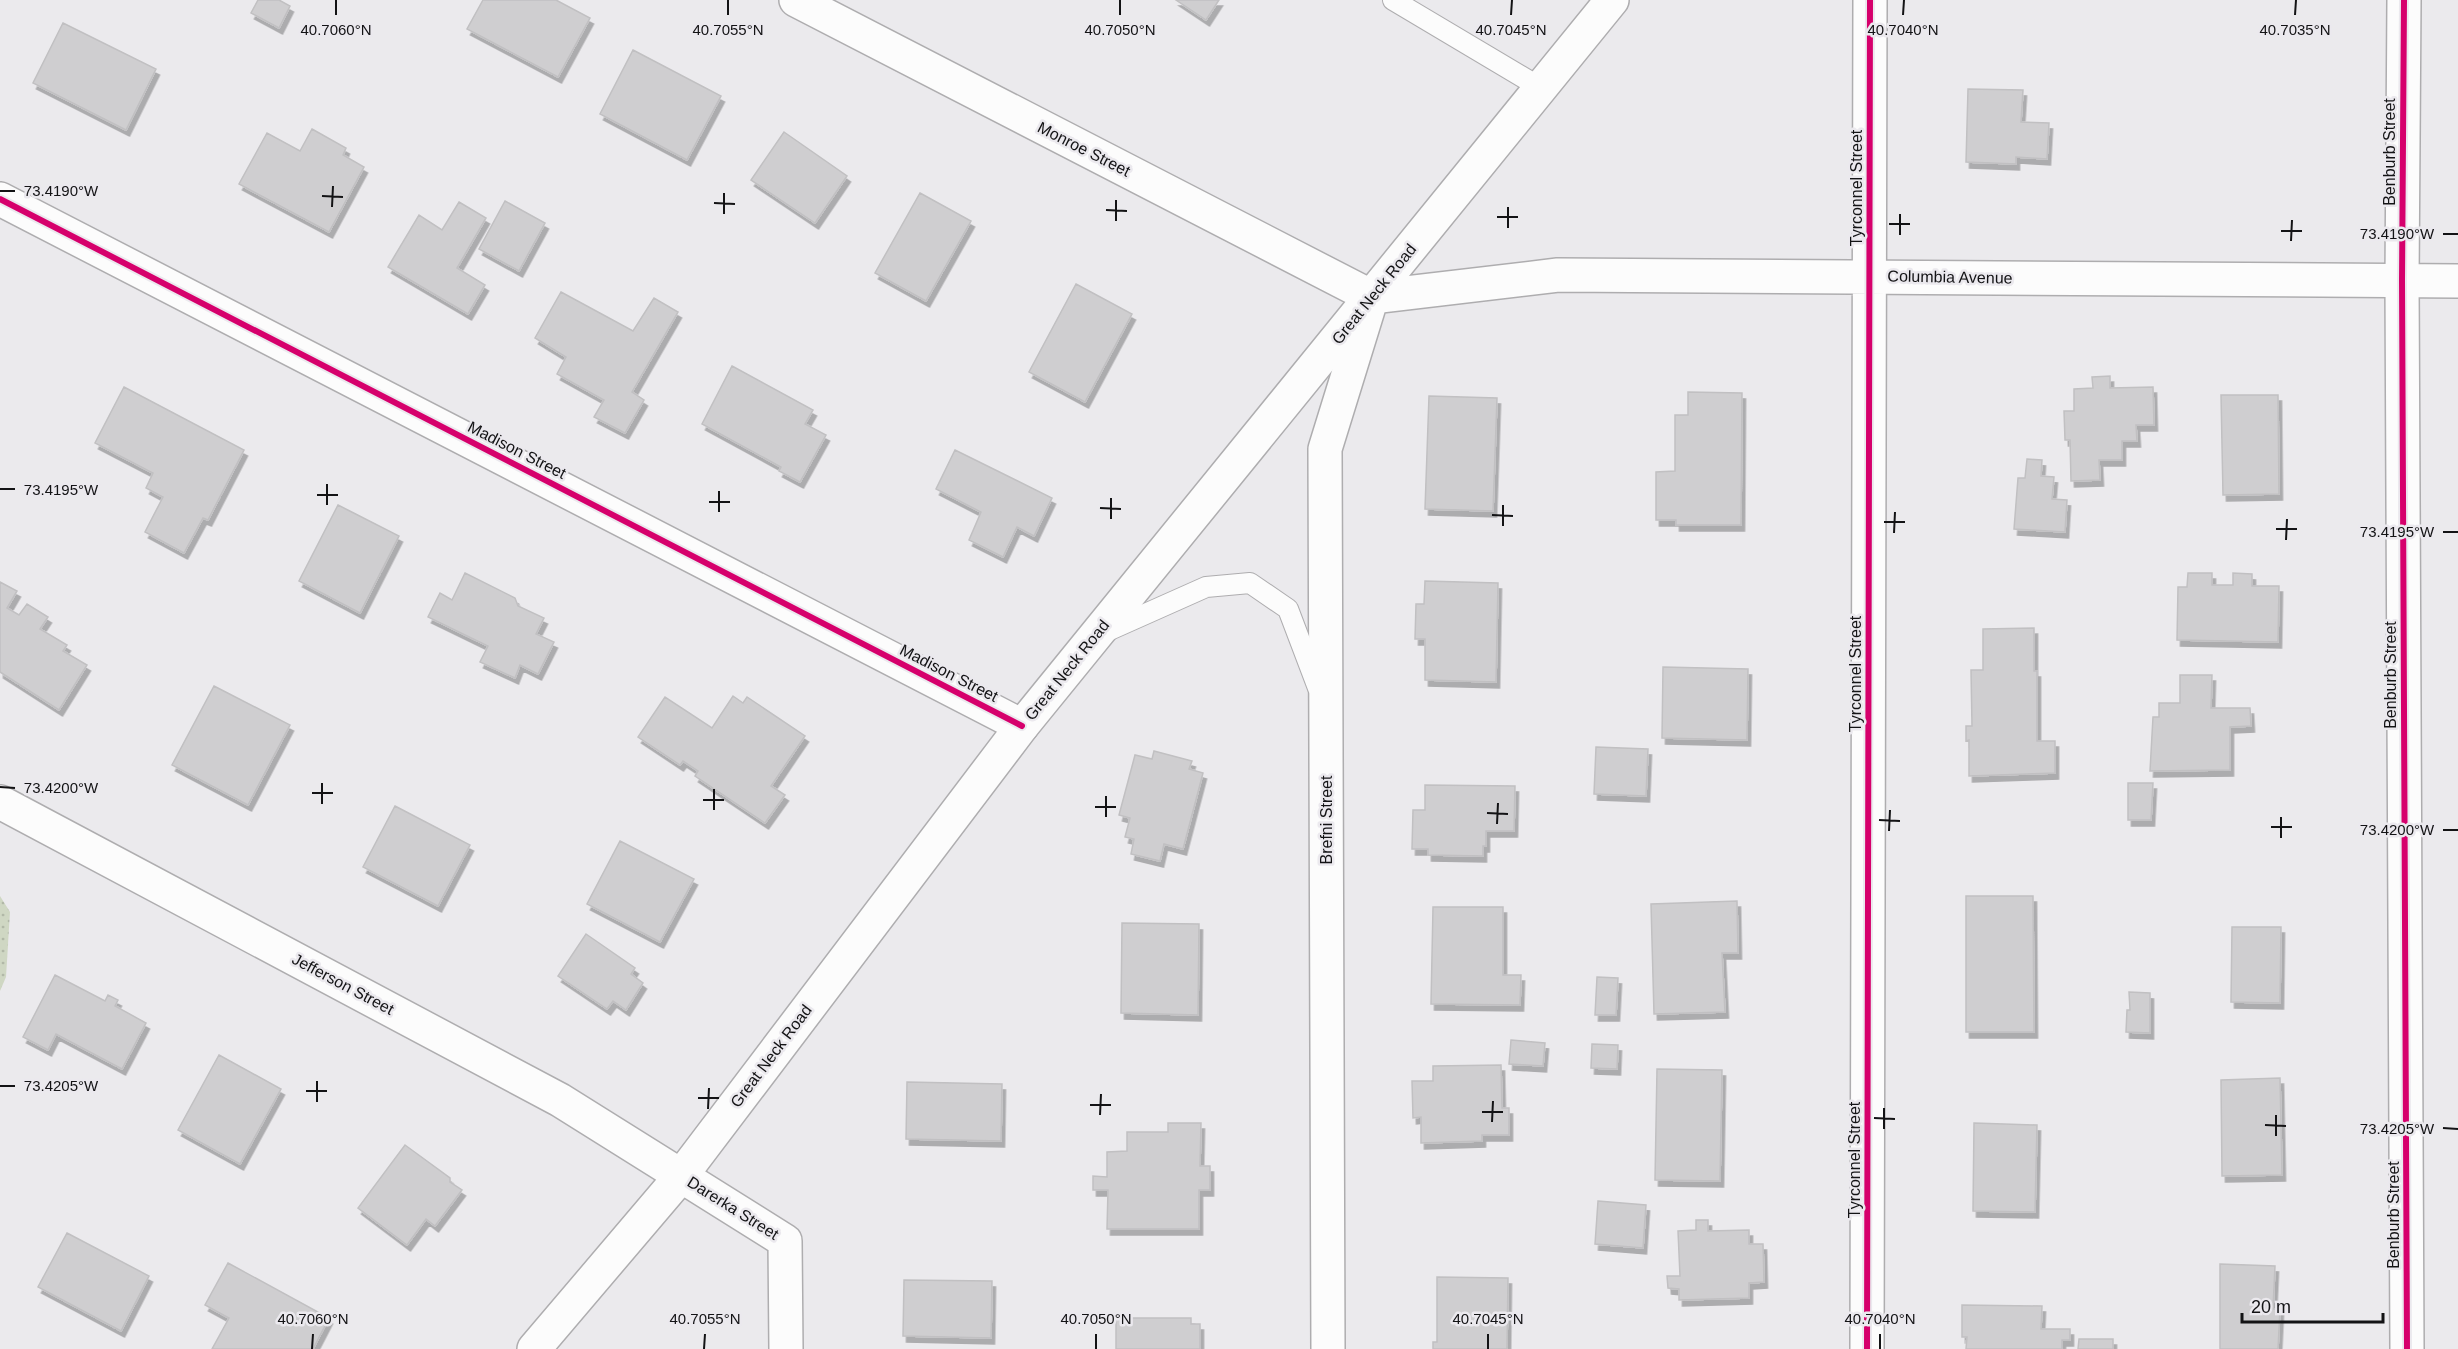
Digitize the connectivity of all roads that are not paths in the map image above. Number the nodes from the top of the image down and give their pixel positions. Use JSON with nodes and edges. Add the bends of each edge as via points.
{"nodes":[{"id":1,"x":796,"y":0,"type":"edge"},
{"id":2,"x":1393,"y":0,"type":"edge"},
{"id":3,"x":1612,"y":0,"type":"edge"},
{"id":4,"x":1870,"y":0,"type":"edge"},
{"id":5,"x":2404,"y":0,"type":"edge"},
{"id":6,"x":1541,"y":88,"type":"junction"},
{"id":7,"x":0,"y":199,"type":"edge"},
{"id":8,"x":1869,"y":276,"type":"junction"},
{"id":9,"x":2402,"y":281,"type":"junction"},
{"id":10,"x":2458,"y":281,"type":"edge"},
{"id":11,"x":1372,"y":297,"type":"junction"},
{"id":12,"x":1095,"y":637,"type":"junction"},
{"id":13,"x":1326,"y":709,"type":"junction"},
{"id":14,"x":1022,"y":726,"type":"junction"},
{"id":15,"x":0,"y":802,"type":"edge"},
{"id":16,"x":681,"y":1176,"type":"junction"},
{"id":17,"x":534,"y":1349,"type":"edge"},
{"id":18,"x":786,"y":1349,"type":"edge"},
{"id":19,"x":1328,"y":1349,"type":"edge"},
{"id":20,"x":1867,"y":1349,"type":"edge"},
{"id":21,"x":2407,"y":1349,"type":"edge"}],
"edges":[{"from":1,"to":11,"type":"street","name":"Monroe Street"},
{"from":2,"to":6,"type":"lane"},
{"from":3,"to":6,"type":"street","name":"Great Neck Road"},
{"from":4,"to":8,"type":"street","name":"Tyrconnel Street"},
{"from":5,"to":9,"type":"street","name":"Benburb Street"},
{"from":6,"to":11,"type":"street","name":"Great Neck Road"},
{"from":7,"to":14,"type":"street","name":"Madison Street"},
{"from":8,"to":9,"type":"street","name":"Columbia Avenue"},
{"from":8,"to":11,"type":"street","name":"Columbia Avenue","via":[[1558,275]]},
{"from":8,"to":20,"type":"street","name":"Tyrconnel Street"},
{"from":9,"to":10,"type":"street","name":"Columbia Avenue"},
{"from":9,"to":21,"type":"street","name":"Benburb Street"},
{"from":11,"to":12,"type":"street","name":"Great Neck Road"},
{"from":11,"to":13,"type":"street","name":"Brefni Street","via":[[1325,449]]},
{"from":12,"to":13,"type":"lane","via":[[1206,586],[1250,583],[1288,609]]},
{"from":12,"to":14,"type":"street","name":"Great Neck Road"},
{"from":13,"to":19,"type":"street","name":"Brefni Street"},
{"from":14,"to":16,"type":"street","name":"Great Neck Road"},
{"from":15,"to":16,"type":"street","name":"Jefferson Street","via":[[561,1100]]},
{"from":16,"to":17,"type":"street","name":"Great Neck Road"},
{"from":16,"to":18,"type":"street","name":"Darerka Street","via":[[785,1241]]}]}
